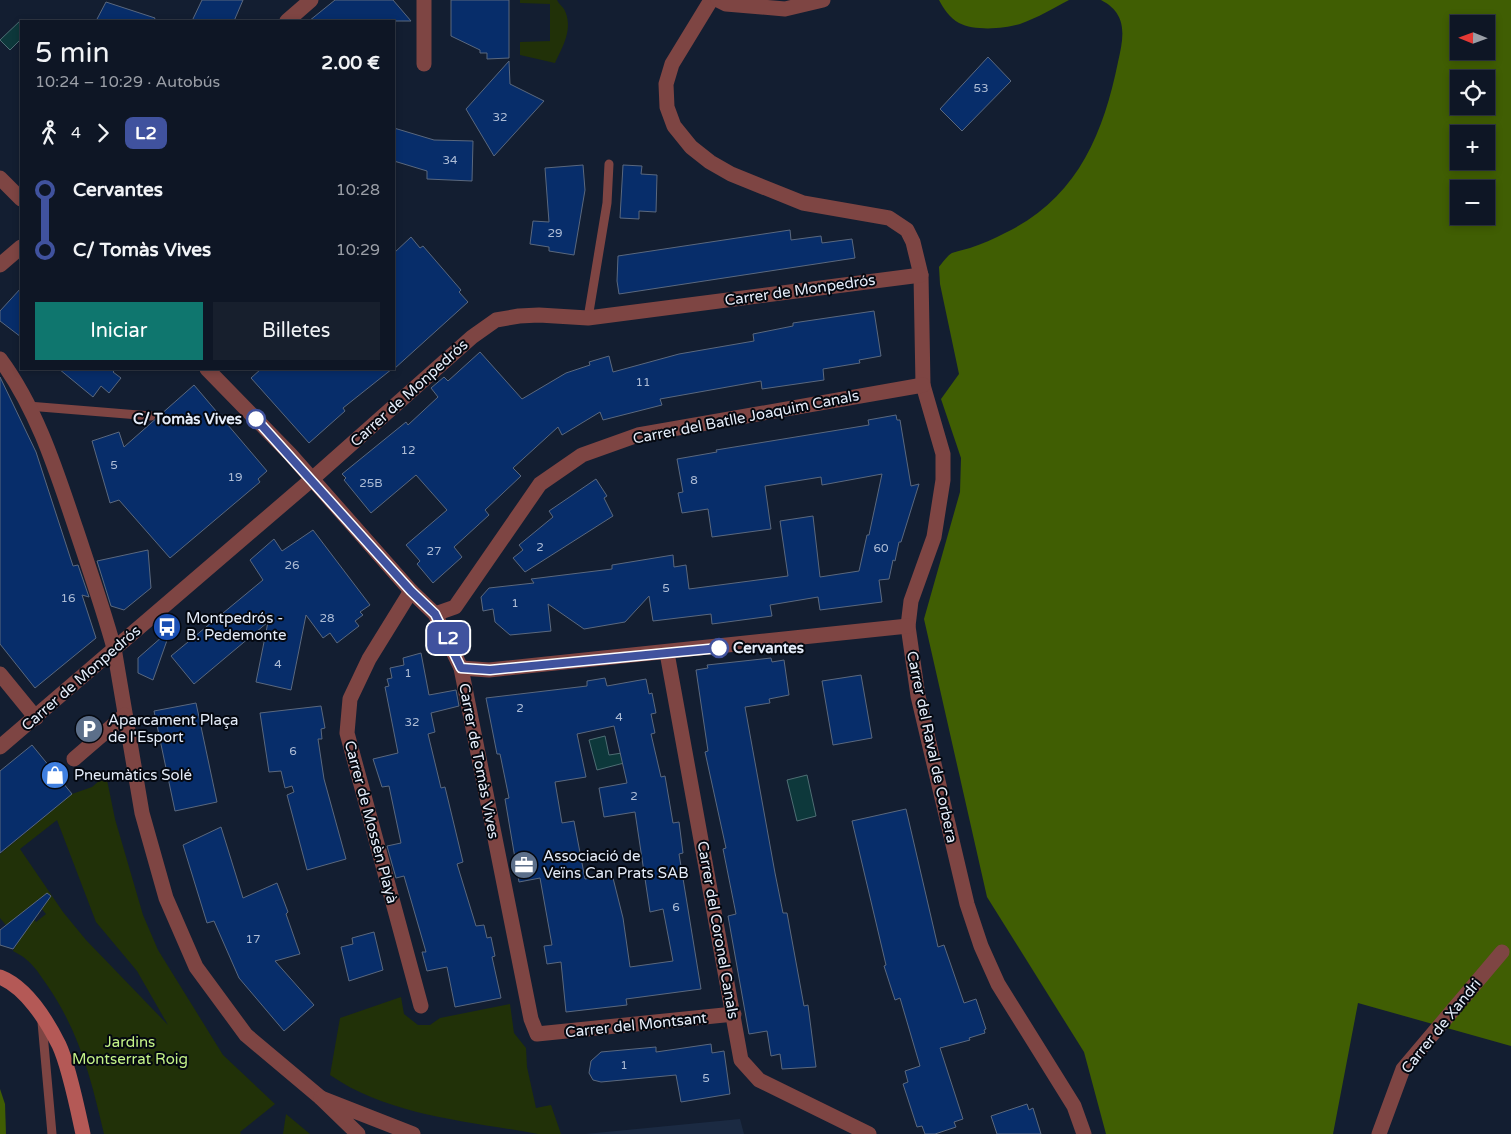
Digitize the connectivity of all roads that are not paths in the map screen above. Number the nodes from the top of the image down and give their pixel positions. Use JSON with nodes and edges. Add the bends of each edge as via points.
{"nodes":[{"id":1,"x":424,"y":0,"type":"edge"},
{"id":2,"x":711,"y":0,"type":"edge"},
{"id":3,"x":718,"y":0,"type":"edge"},
{"id":4,"x":823,"y":0,"type":"edge"},
{"id":5,"x":302,"y":3,"type":"edge"},
{"id":6,"x":288,"y":20,"type":"edge"},
{"id":7,"x":424,"y":64,"type":"dead end"},
{"id":8,"x":609,"y":164,"type":"dead end"},
{"id":9,"x":0,"y":178,"type":"edge"},
{"id":10,"x":20,"y":197,"type":"edge"},
{"id":11,"x":20,"y":248,"type":"edge"},
{"id":12,"x":0,"y":264,"type":"edge"},
{"id":13,"x":921,"y":274,"type":"junction"},
{"id":14,"x":588,"y":318,"type":"junction"},
{"id":15,"x":0,"y":359,"type":"edge"},
{"id":16,"x":207,"y":370,"type":"edge"},
{"id":17,"x":923,"y":385,"type":"junction"},
{"id":18,"x":28,"y":406,"type":"junction"},
{"id":19,"x":151,"y":416,"type":"dead end"},
{"id":20,"x":311,"y":480,"type":"junction"},
{"id":21,"x":411,"y":591,"type":"junction"},
{"id":22,"x":435,"y":614,"type":"junction"},
{"id":23,"x":908,"y":626,"type":"junction"},
{"id":24,"x":114,"y":648,"type":"junction"},
{"id":25,"x":667,"y":653,"type":"junction"},
{"id":26,"x":461,"y":668,"type":"junction"},
{"id":27,"x":0,"y":674,"type":"edge"},
{"id":28,"x":125,"y":715,"type":"junction"},
{"id":29,"x":36,"y":718,"type":"junction"},
{"id":30,"x":0,"y":747,"type":"edge"},
{"id":31,"x":74,"y":759,"type":"dead end"},
{"id":32,"x":1502,"y":952,"type":"dead end"},
{"id":33,"x":5,"y":978,"type":"edge"},
{"id":34,"x":422,"y":1006,"type":"dead end"},
{"id":35,"x":734,"y":1014,"type":"junction"},
{"id":36,"x":41,"y":1016,"type":"junction"},
{"id":37,"x":537,"y":1034,"type":"joint"},
{"id":38,"x":321,"y":1098,"type":"junction"},
{"id":39,"x":52,"y":1134,"type":"edge"},
{"id":40,"x":83,"y":1134,"type":"edge"},
{"id":41,"x":358,"y":1134,"type":"edge"},
{"id":42,"x":412,"y":1134,"type":"edge"},
{"id":43,"x":869,"y":1134,"type":"edge"},
{"id":44,"x":1084,"y":1134,"type":"edge"},
{"id":45,"x":1379,"y":1134,"type":"edge"}],
"edges":[{"from":1,"to":7,"type":"street"},
{"from":2,"to":13,"type":"street","name":"Carrer del Raval de Corbera","via":[[672,64],[666,84],[667,107],[674,126],[697,152],[731,174],[803,202],[889,218],[907,230]]},
{"from":3,"to":4,"type":"street","via":[[726,4],[785,8]]},
{"from":5,"to":6,"type":"street"},
{"from":8,"to":14,"type":"lane","via":[[607,203]]},
{"from":9,"to":10,"type":"street"},
{"from":11,"to":12,"type":"street"},
{"from":13,"to":14,"type":"street","name":"Carrer de Monpedrós"},
{"from":13,"to":17,"type":"street","name":"Carrer del Raval de Corbera"},
{"from":14,"to":20,"type":"street","name":"Carrer de Monpedrós","via":[[539,315],[496,320],[472,337]]},
{"from":15,"to":18,"type":"street"},
{"from":16,"to":20,"type":"street","name":"Carrer de Tomàs Vives","via":[[290,454]]},
{"from":17,"to":22,"type":"street","name":"Carrer del Batlle Joaquim Canals","via":[[638,435],[582,455],[540,484],[455,607]]},
{"from":17,"to":23,"type":"street","name":"Carrer del Raval de Corbera","via":[[943,454],[943,480],[934,537],[911,601]]},
{"from":18,"to":19,"type":"lane"},
{"from":18,"to":24,"type":"street","via":[[56,470]]},
{"from":20,"to":21,"type":"street","name":"Carrer de Tomàs Vives"},
{"from":20,"to":24,"type":"street","name":"Carrer de Monpedrós"},
{"from":21,"to":22,"type":"street","name":"Carrer de Tomàs Vives"},
{"from":21,"to":34,"type":"street","name":"Carrer de Mossèn Playà","via":[[369,659],[350,699],[347,733]]},
{"from":22,"to":26,"type":"street","name":"Carrer de Tomàs Vives"},
{"from":23,"to":25,"type":"street"},
{"from":23,"to":44,"type":"street","name":"Carrer del Raval de Corbera","via":[[914,677],[967,904],[998,984],[1064,1088]]},
{"from":24,"to":28,"type":"street"},
{"from":24,"to":29,"type":"street","name":"Carrer de Monpedrós"},
{"from":25,"to":26,"type":"street","via":[[490,670]]},
{"from":25,"to":35,"type":"street","name":"Carrer del Coronel Canals"},
{"from":26,"to":37,"type":"street","name":"Carrer de Tomàs Vives","via":[[531,1020]]},
{"from":27,"to":29,"type":"street"},
{"from":28,"to":31,"type":"street"},
{"from":28,"to":38,"type":"street","via":[[142,813],[166,898],[196,967],[246,1035]]},
{"from":29,"to":30,"type":"street","name":"Carrer de Monpedrós"},
{"from":32,"to":45,"type":"street","name":"Carrer de Xandri","via":[[1404,1069]]},
{"from":33,"to":36,"type":"street"},
{"from":35,"to":37,"type":"street","name":"Carrer del Montsant"},
{"from":35,"to":43,"type":"street","name":"Carrer del Coronel Canals","via":[[741,1060],[759,1080]]},
{"from":36,"to":39,"type":"lane"},
{"from":36,"to":40,"type":"street","via":[[60,1046]]},
{"from":38,"to":41,"type":"street"},
{"from":38,"to":42,"type":"street"}]}
